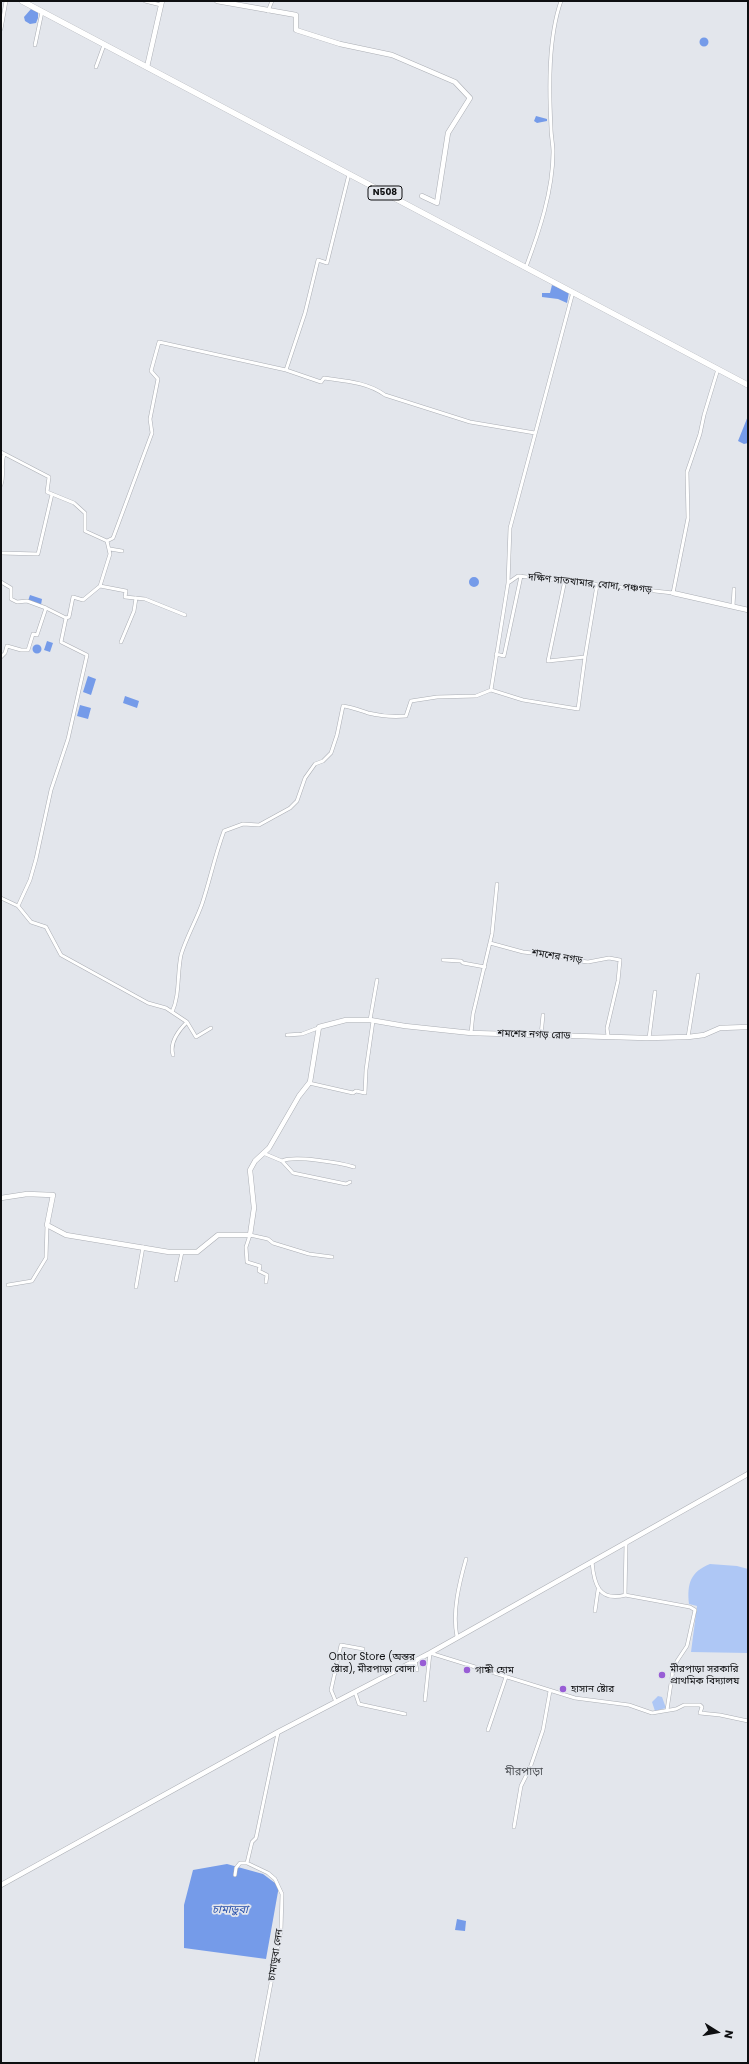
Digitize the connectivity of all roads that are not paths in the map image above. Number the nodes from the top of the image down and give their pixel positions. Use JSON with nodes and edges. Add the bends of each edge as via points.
{"nodes":[{"id":1,"x":6,"y":1,"type":"edge"},
{"id":2,"x":22,"y":1,"type":"edge"},
{"id":3,"x":144,"y":1,"type":"edge"},
{"id":4,"x":217,"y":1,"type":"edge"},
{"id":5,"x":272,"y":1,"type":"edge"},
{"id":6,"x":561,"y":1,"type":"edge"},
{"id":7,"x":161,"y":3,"type":"edge"},
{"id":8,"x":268,"y":11,"type":"junction"},
{"id":9,"x":42,"y":12,"type":"junction"},
{"id":10,"x":1,"y":29,"type":"edge"},
{"id":11,"x":35,"y":45,"type":"dead end"},
{"id":12,"x":104,"y":45,"type":"junction"},
{"id":13,"x":96,"y":67,"type":"dead end"},
{"id":14,"x":147,"y":67,"type":"junction"},
{"id":15,"x":349,"y":174,"type":"junction"},
{"id":16,"x":422,"y":196,"type":"dead end"},
{"id":17,"x":526,"y":267,"type":"junction"},
{"id":18,"x":573,"y":292,"type":"junction"},
{"id":19,"x":718,"y":369,"type":"junction"},
{"id":20,"x":286,"y":370,"type":"junction"},
{"id":21,"x":748,"y":385,"type":"edge"},
{"id":22,"x":535,"y":433,"type":"junction"},
{"id":23,"x":3,"y":453,"type":"edge"},
{"id":24,"x":1,"y":485,"type":"edge"},
{"id":25,"x":52,"y":494,"type":"junction"},
{"id":26,"x":107,"y":541,"type":"junction"},
{"id":27,"x":110,"y":548,"type":"junction"},
{"id":28,"x":122,"y":551,"type":"dead end"},
{"id":29,"x":1,"y":553,"type":"edge"},
{"id":30,"x":521,"y":576,"type":"junction"},
{"id":31,"x":564,"y":580,"type":"junction"},
{"id":32,"x":1,"y":582,"type":"edge"},
{"id":33,"x":508,"y":583,"type":"junction"},
{"id":34,"x":596,"y":585,"type":"junction"},
{"id":35,"x":100,"y":586,"type":"junction"},
{"id":36,"x":734,"y":589,"type":"dead end"},
{"id":37,"x":673,"y":593,"type":"junction"},
{"id":38,"x":136,"y":598,"type":"junction"},
{"id":39,"x":733,"y":606,"type":"junction"},
{"id":40,"x":46,"y":608,"type":"junction"},
{"id":41,"x":748,"y":610,"type":"edge"},
{"id":42,"x":185,"y":615,"type":"dead end"},
{"id":43,"x":66,"y":618,"type":"junction"},
{"id":44,"x":121,"y":642,"type":"dead end"},
{"id":45,"x":496,"y":654,"type":"junction"},
{"id":46,"x":1,"y":657,"type":"edge"},
{"id":47,"x":585,"y":657,"type":"junction"},
{"id":48,"x":491,"y":690,"type":"junction"},
{"id":49,"x":497,"y":884,"type":"dead end"},
{"id":50,"x":1,"y":898,"type":"edge"},
{"id":51,"x":18,"y":906,"type":"junction"},
{"id":52,"x":490,"y":943,"type":"junction"},
{"id":53,"x":443,"y":960,"type":"dead end"},
{"id":54,"x":485,"y":967,"type":"junction"},
{"id":55,"x":698,"y":975,"type":"dead end"},
{"id":56,"x":377,"y":980,"type":"dead end"},
{"id":57,"x":655,"y":992,"type":"dead end"},
{"id":58,"x":172,"y":1012,"type":"junction"},
{"id":59,"x":543,"y":1015,"type":"dead end"},
{"id":60,"x":371,"y":1021,"type":"junction"},
{"id":61,"x":187,"y":1022,"type":"junction"},
{"id":62,"x":748,"y":1027,"type":"edge"},
{"id":63,"x":211,"y":1028,"type":"dead end"},
{"id":64,"x":319,"y":1028,"type":"junction"},
{"id":65,"x":471,"y":1033,"type":"junction"},
{"id":66,"x":287,"y":1035,"type":"dead end"},
{"id":67,"x":541,"y":1035,"type":"junction"},
{"id":68,"x":608,"y":1036,"type":"junction"},
{"id":69,"x":688,"y":1037,"type":"junction"},
{"id":70,"x":649,"y":1038,"type":"junction"},
{"id":71,"x":173,"y":1055,"type":"dead end"},
{"id":72,"x":309,"y":1083,"type":"junction"},
{"id":73,"x":263,"y":1154,"type":"junction"},
{"id":74,"x":282,"y":1161,"type":"junction"},
{"id":75,"x":354,"y":1167,"type":"dead end"},
{"id":76,"x":350,"y":1182,"type":"dead end"},
{"id":77,"x":1,"y":1198,"type":"edge"},
{"id":78,"x":47,"y":1225,"type":"junction"},
{"id":79,"x":250,"y":1235,"type":"junction"},
{"id":80,"x":144,"y":1247,"type":"junction"},
{"id":81,"x":182,"y":1252,"type":"junction"},
{"id":82,"x":332,"y":1257,"type":"dead end"},
{"id":83,"x":176,"y":1280,"type":"dead end"},
{"id":84,"x":266,"y":1282,"type":"dead end"},
{"id":85,"x":8,"y":1285,"type":"dead end"},
{"id":86,"x":136,"y":1287,"type":"dead end"},
{"id":87,"x":748,"y":1474,"type":"edge"},
{"id":88,"x":626,"y":1544,"type":"junction"},
{"id":89,"x":466,"y":1559,"type":"dead end"},
{"id":90,"x":592,"y":1562,"type":"junction"},
{"id":91,"x":598,"y":1590,"type":"junction"},
{"id":92,"x":627,"y":1595,"type":"junction"},
{"id":93,"x":595,"y":1611,"type":"dead end"},
{"id":94,"x":457,"y":1637,"type":"junction"},
{"id":95,"x":364,"y":1649,"type":"dead end"},
{"id":96,"x":430,"y":1652,"type":"junction"},
{"id":97,"x":415,"y":1660,"type":"junction"},
{"id":98,"x":417,"y":1670,"type":"dead end"},
{"id":99,"x":506,"y":1678,"type":"junction"},
{"id":100,"x":550,"y":1691,"type":"junction"},
{"id":101,"x":355,"y":1692,"type":"junction"},
{"id":102,"x":425,"y":1700,"type":"dead end"},
{"id":103,"x":336,"y":1702,"type":"junction"},
{"id":104,"x":667,"y":1710,"type":"junction"},
{"id":105,"x":405,"y":1714,"type":"dead end"},
{"id":106,"x":748,"y":1721,"type":"edge"},
{"id":107,"x":488,"y":1730,"type":"dead end"},
{"id":108,"x":278,"y":1732,"type":"junction"},
{"id":109,"x":514,"y":1826,"type":"dead end"},
{"id":110,"x":247,"y":1863,"type":"junction"},
{"id":111,"x":235,"y":1875,"type":"dead end"},
{"id":112,"x":1,"y":1885,"type":"edge"},
{"id":113,"x":256,"y":2063,"type":"edge"}],
"edges":[{"from":1,"to":10,"type":"street"},
{"from":2,"to":9,"type":"highway","number":"N508"},
{"from":3,"to":7,"type":"street"},
{"from":4,"to":8,"type":"street"},
{"from":5,"to":8,"type":"street"},
{"from":6,"to":17,"type":"street","via":[[552,44],[552,177]]},
{"from":7,"to":14,"type":"street"},
{"from":8,"to":16,"type":"street","via":[[296,16],[296,30],[340,44],[392,55],[455,82],[466,92],[470,98],[448,134],[437,203]]},
{"from":9,"to":11,"type":"street"},
{"from":9,"to":12,"type":"highway","number":"N508"},
{"from":12,"to":13,"type":"street"},
{"from":12,"to":14,"type":"highway","number":"N508"},
{"from":14,"to":15,"type":"highway","number":"N508"},
{"from":15,"to":17,"type":"highway","number":"N508"},
{"from":15,"to":20,"type":"street","via":[[327,263],[318,260],[305,313]]},
{"from":17,"to":18,"type":"highway","number":"N508"},
{"from":18,"to":19,"type":"highway","number":"N508"},
{"from":18,"to":22,"type":"street"},
{"from":19,"to":21,"type":"highway","number":"N508"},
{"from":19,"to":37,"type":"street","via":[[687,472],[688,518]]},
{"from":20,"to":22,"type":"street","via":[[321,382],[324,378],[365,384],[385,395],[470,422]]},
{"from":20,"to":26,"type":"street","via":[[159,342],[151,371],[158,379],[150,419],[152,433],[113,538]]},
{"from":22,"to":33,"type":"street","via":[[510,528]]},
{"from":23,"to":24,"type":"street","via":[[1,464],[4,476]]},
{"from":23,"to":25,"type":"street","via":[[49,477],[46,492]]},
{"from":25,"to":26,"type":"street","via":[[78,505],[85,513],[85,531]]},
{"from":25,"to":29,"type":"street","via":[[38,554]]},
{"from":26,"to":27,"type":"street"},
{"from":27,"to":28,"type":"street"},
{"from":27,"to":35,"type":"street"},
{"from":30,"to":31,"type":"street","name":"দক্ষিণ সাতখামার, বোদা, পঞ্চগড়"},
{"from":30,"to":33,"type":"street","name":"দক্ষিণ সাতখামার, বোদা, পঞ্চগড়"},
{"from":30,"to":45,"type":"street","via":[[504,656]]},
{"from":31,"to":34,"type":"street","name":"দক্ষিণ সাতখামার, বোদা, পঞ্চগড়"},
{"from":31,"to":47,"type":"street","via":[[548,661]]},
{"from":32,"to":40,"type":"street","via":[[11,588],[11,599],[17,602],[27,601]]},
{"from":33,"to":45,"type":"street"},
{"from":34,"to":37,"type":"street","name":"দক্ষিণ সাতখামার, বোদা, পঞ্চগড়"},
{"from":34,"to":47,"type":"street"},
{"from":35,"to":38,"type":"street","via":[[126,591],[126,597]]},
{"from":35,"to":43,"type":"street","via":[[84,600],[73,597],[69,617]]},
{"from":36,"to":39,"type":"street"},
{"from":37,"to":39,"type":"street","name":"দক্ষিণ সাতখামার, বোদা, পঞ্চগড়"},
{"from":38,"to":42,"type":"street","via":[[145,599]]},
{"from":38,"to":44,"type":"street","via":[[134,611]]},
{"from":39,"to":41,"type":"street","name":"দক্ষিণ সাতখামার, বোদা, পঞ্চগড়"},
{"from":40,"to":43,"type":"street"},
{"from":40,"to":46,"type":"street","via":[[37,635],[32,634],[28,650],[7,646]]},
{"from":43,"to":51,"type":"street","via":[[61,642],[86,655],[68,739],[52,790],[30,880]]},
{"from":45,"to":48,"type":"street"},
{"from":47,"to":48,"type":"street","via":[[578,709],[523,700]]},
{"from":48,"to":58,"type":"street","via":[[476,696],[411,701],[406,716],[368,713],[343,706],[338,735],[331,753],[316,764],[305,778],[297,801],[290,808],[259,826],[243,824],[224,831],[214,857],[206,894],[182,953],[177,975],[177,996]]},
{"from":49,"to":52,"type":"street"},
{"from":50,"to":51,"type":"street"},
{"from":51,"to":58,"type":"street","via":[[31,922],[46,927],[61,955],[148,1003]]},
{"from":52,"to":54,"type":"street"},
{"from":52,"to":68,"type":"street","name":"শমশের নগড়","via":[[523,952],[572,960],[620,960],[607,1028]]},
{"from":53,"to":54,"type":"street","via":[[462,961],[463,964]]},
{"from":54,"to":65,"type":"street"},
{"from":55,"to":69,"type":"street"},
{"from":56,"to":60,"type":"street"},
{"from":57,"to":70,"type":"street"},
{"from":58,"to":61,"type":"street"},
{"from":59,"to":67,"type":"street"},
{"from":60,"to":64,"type":"street","name":"শমশের নগড় রোড","via":[[346,1020]]},
{"from":60,"to":65,"type":"street","name":"শমশের নগড় রোড"},
{"from":60,"to":72,"type":"street","via":[[365,1093],[353,1093]]},
{"from":61,"to":63,"type":"street","via":[[196,1037]]},
{"from":61,"to":71,"type":"street","via":[[177,1032],[171,1049]]},
{"from":62,"to":69,"type":"street","name":"শমশের নগড় রোড","via":[[720,1028],[704,1035]]},
{"from":64,"to":66,"type":"street","via":[[302,1034]]},
{"from":64,"to":72,"type":"street"},
{"from":65,"to":67,"type":"street","name":"শমশের নগড় রোড"},
{"from":67,"to":68,"type":"street","name":"শমশের নগড় রোড"},
{"from":68,"to":70,"type":"street","name":"শমশের নগড় রোড"},
{"from":69,"to":70,"type":"street","name":"শমশের নগড় রোড"},
{"from":72,"to":73,"type":"street"},
{"from":73,"to":74,"type":"street"},
{"from":73,"to":79,"type":"street","via":[[250,1170],[254,1208]]},
{"from":74,"to":75,"type":"street","via":[[293,1159],[336,1162]]},
{"from":74,"to":76,"type":"street","via":[[293,1173],[346,1184]]},
{"from":77,"to":78,"type":"street","via":[[27,1194],[53,1195]]},
{"from":78,"to":80,"type":"street","via":[[66,1235]]},
{"from":78,"to":85,"type":"street","via":[[48,1252],[44,1263],[32,1280]]},
{"from":79,"to":81,"type":"street","via":[[218,1235],[197,1252]]},
{"from":79,"to":82,"type":"street","via":[[309,1254]]},
{"from":79,"to":84,"type":"street","via":[[246,1247],[247,1262],[260,1266],[259,1271],[267,1275]]},
{"from":80,"to":81,"type":"street"},
{"from":80,"to":86,"type":"street"},
{"from":81,"to":83,"type":"street"},
{"from":87,"to":88,"type":"street"},
{"from":88,"to":90,"type":"street"},
{"from":88,"to":92,"type":"street"},
{"from":89,"to":94,"type":"street","via":[[457,1596]]},
{"from":90,"to":91,"type":"street"},
{"from":90,"to":94,"type":"street"},
{"from":91,"to":92,"type":"street","via":[[606,1595]]},
{"from":91,"to":93,"type":"street"},
{"from":92,"to":104,"type":"street","via":[[690,1606],[695,1610],[687,1646],[673,1670]]},
{"from":94,"to":96,"type":"street"},
{"from":95,"to":103,"type":"street","via":[[341,1645],[331,1690]]},
{"from":96,"to":97,"type":"street"},
{"from":96,"to":99,"type":"street"},
{"from":96,"to":102,"type":"street"},
{"from":97,"to":98,"type":"street"},
{"from":97,"to":101,"type":"street","via":[[405,1668]]},
{"from":99,"to":100,"type":"street"},
{"from":99,"to":107,"type":"street"},
{"from":100,"to":104,"type":"street","via":[[575,1698],[629,1705],[652,1713]]},
{"from":100,"to":109,"type":"street","via":[[543,1730],[521,1786]]},
{"from":101,"to":103,"type":"street"},
{"from":101,"to":105,"type":"street","via":[[359,1704]]},
{"from":103,"to":108,"type":"street"},
{"from":104,"to":106,"type":"street","via":[[684,1705],[700,1705],[700,1713]]},
{"from":108,"to":110,"type":"street","via":[[256,1838],[252,1842]]},
{"from":108,"to":112,"type":"street"},
{"from":110,"to":111,"type":"street","via":[[240,1863]]},
{"from":110,"to":113,"type":"street","name":"চামাডুবা লেন","via":[[275,1879],[282,1894],[281,1930]]}]}
